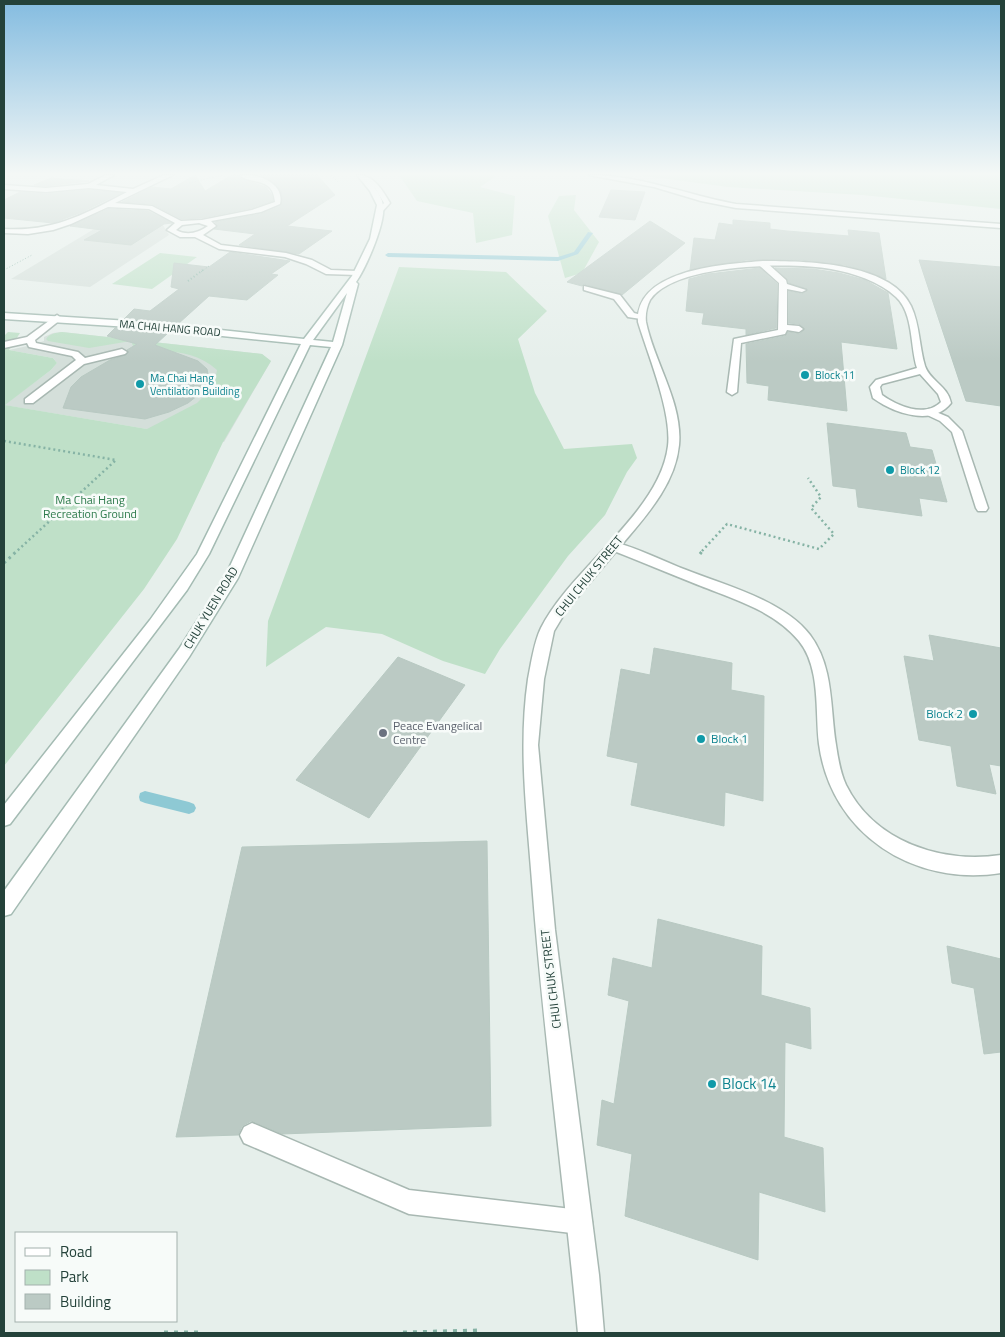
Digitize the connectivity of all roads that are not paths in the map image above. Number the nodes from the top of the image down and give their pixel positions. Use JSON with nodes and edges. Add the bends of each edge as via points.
{"nodes":[{"id":1,"x":202,"y":237,"type":"edge"},
{"id":2,"x":374,"y":237,"type":"edge"},
{"id":3,"x":763,"y":264,"type":"junction"},
{"id":4,"x":357,"y":274,"type":"junction"},
{"id":5,"x":782,"y":286,"type":"junction"},
{"id":6,"x":587,"y":288,"type":"dead end"},
{"id":7,"x":802,"y":290,"type":"dead end"},
{"id":8,"x":4,"y":316,"type":"edge"},
{"id":9,"x":641,"y":316,"type":"junction"},
{"id":10,"x":57,"y":318,"type":"junction"},
{"id":11,"x":782,"y":327,"type":"junction"},
{"id":12,"x":799,"y":329,"type":"dead end"},
{"id":13,"x":30,"y":339,"type":"junction"},
{"id":14,"x":307,"y":341,"type":"junction"},
{"id":15,"x":4,"y":345,"type":"edge"},
{"id":16,"x":337,"y":345,"type":"junction"},
{"id":17,"x":122,"y":352,"type":"dead end"},
{"id":18,"x":80,"y":362,"type":"junction"},
{"id":19,"x":922,"y":370,"type":"junction"},
{"id":20,"x":732,"y":392,"type":"dead end"},
{"id":21,"x":29,"y":402,"type":"dead end"},
{"id":22,"x":929,"y":412,"type":"junction"},
{"id":23,"x":982,"y":508,"type":"dead end"},
{"id":24,"x":614,"y":546,"type":"junction"},
{"id":25,"x":4,"y":818,"type":"edge"},
{"id":26,"x":1001,"y":864,"type":"edge"},
{"id":27,"x":4,"y":907,"type":"edge"},
{"id":28,"x":252,"y":1135,"type":"dead end"},
{"id":29,"x":580,"y":1222,"type":"junction"},
{"id":30,"x":591,"y":1333,"type":"edge"}],
"edges":[{"from":1,"to":4,"type":"main road","via":[[219,247],[286,254],[329,272]]},
{"from":2,"to":4,"type":"main road","name":"CHUK YUEN ROAD"},
{"from":3,"to":5,"type":"main road","via":[[782,282]]},
{"from":3,"to":9,"type":"main road","via":[[704,271],[672,281],[649,296]]},
{"from":3,"to":19,"type":"main road","via":[[831,267],[876,281],[891,290],[907,307]]},
{"from":4,"to":14,"type":"main road","name":"CHUK YUEN ROAD"},
{"from":4,"to":16,"type":"main road","name":"CHUK YUEN ROAD"},
{"from":5,"to":7,"type":"main road"},
{"from":5,"to":11,"type":"main road"},
{"from":6,"to":9,"type":"main road","via":[[617,297],[631,315]]},
{"from":8,"to":10,"type":"main road","name":"MA CHAI HANG ROAD"},
{"from":9,"to":24,"type":"main road","name":"CHUI CHUK STREET","via":[[671,413],[674,444],[657,492]]},
{"from":10,"to":13,"type":"main road"},
{"from":10,"to":14,"type":"main road","name":"MA CHAI HANG ROAD"},
{"from":11,"to":12,"type":"main road"},
{"from":11,"to":20,"type":"main road","via":[[781,333],[737,341]]},
{"from":13,"to":15,"type":"main road"},
{"from":13,"to":18,"type":"main road","via":[[32,345],[39,348],[75,354]]},
{"from":14,"to":16,"type":"main road","name":"MA CHAI HANG ROAD"},
{"from":14,"to":25,"type":"main road","name":"CHUK YUEN ROAD","via":[[202,554],[182,587]]},
{"from":16,"to":27,"type":"main road","name":"CHUK YUEN ROAD","via":[[231,578],[210,614]]},
{"from":17,"to":18,"type":"main road"},
{"from":18,"to":21,"type":"main road"},
{"from":19,"to":22,"type":"main road","via":[[946,399],[944,407]]},
{"from":19,"to":22,"type":"main road","via":[[884,379],[876,384],[874,390],[883,402],[893,407]]},
{"from":22,"to":23,"type":"main road","via":[[944,419],[957,431]]},
{"from":24,"to":26,"type":"main road","via":[[766,607],[780,614],[803,634],[818,659],[832,770],[849,805],[879,835],[921,858],[945,864]]},
{"from":24,"to":29,"type":"main road","name":"CHUI CHUK STREET","via":[[561,608],[547,630],[536,679],[530,745],[545,930]]},
{"from":28,"to":29,"type":"main road","via":[[409,1202]]},
{"from":29,"to":30,"type":"main road","name":"CHUI CHUK STREET"}]}
